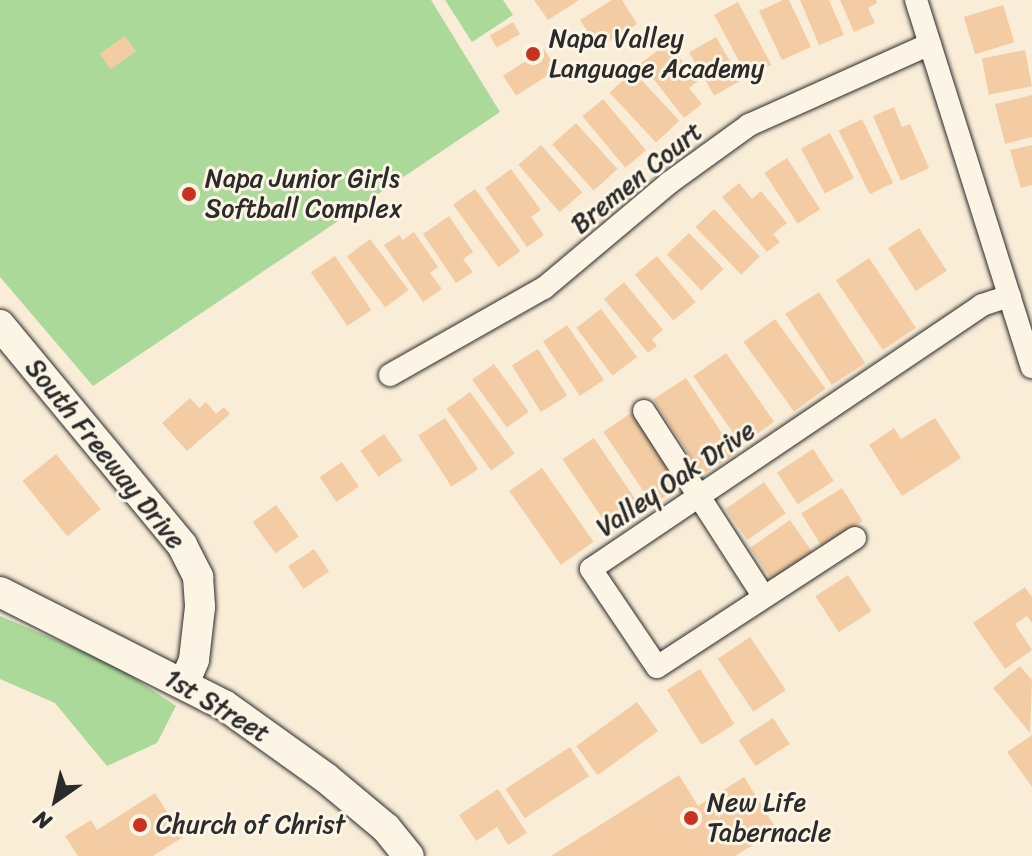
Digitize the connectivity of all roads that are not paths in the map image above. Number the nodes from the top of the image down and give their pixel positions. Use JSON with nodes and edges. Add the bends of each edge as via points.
{"nodes":[{"id":1,"x":916,"y":0,"type":"edge"},
{"id":2,"x":930,"y":44,"type":"junction"},
{"id":3,"x":1010,"y":296,"type":"junction"},
{"id":4,"x":0,"y":325,"type":"edge"},
{"id":5,"x":1032,"y":367,"type":"edge"},
{"id":6,"x":390,"y":375,"type":"dead end"},
{"id":7,"x":644,"y":411,"type":"dead end"},
{"id":8,"x":700,"y":497,"type":"junction"},
{"id":9,"x":855,"y":538,"type":"dead end"},
{"id":10,"x":0,"y":592,"type":"edge"},
{"id":11,"x":764,"y":597,"type":"junction"},
{"id":12,"x":184,"y":684,"type":"junction"},
{"id":13,"x":409,"y":856,"type":"edge"}],
"edges":[{"from":1,"to":2,"type":"street"},
{"from":2,"to":3,"type":"street"},
{"from":2,"to":6,"type":"street","name":"Bremen Court","via":[[749,125],[669,183],[544,288]]},
{"from":3,"to":5,"type":"street"},
{"from":3,"to":8,"type":"street","name":"Valley Oak Drive","via":[[982,305]]},
{"from":4,"to":12,"type":"main road","name":"South Freeway Drive","via":[[182,545],[198,577],[200,607],[194,660]]},
{"from":7,"to":8,"type":"street"},
{"from":8,"to":11,"type":"street"},
{"from":8,"to":11,"type":"street","name":"Valley Oak Drive","via":[[591,569],[657,667]]},
{"from":9,"to":11,"type":"street","name":"Valley Oak Drive"},
{"from":10,"to":12,"type":"main road","name":"1st Street"},
{"from":12,"to":13,"type":"main road","name":"1st Street","via":[[300,757],[386,828]]}]}
